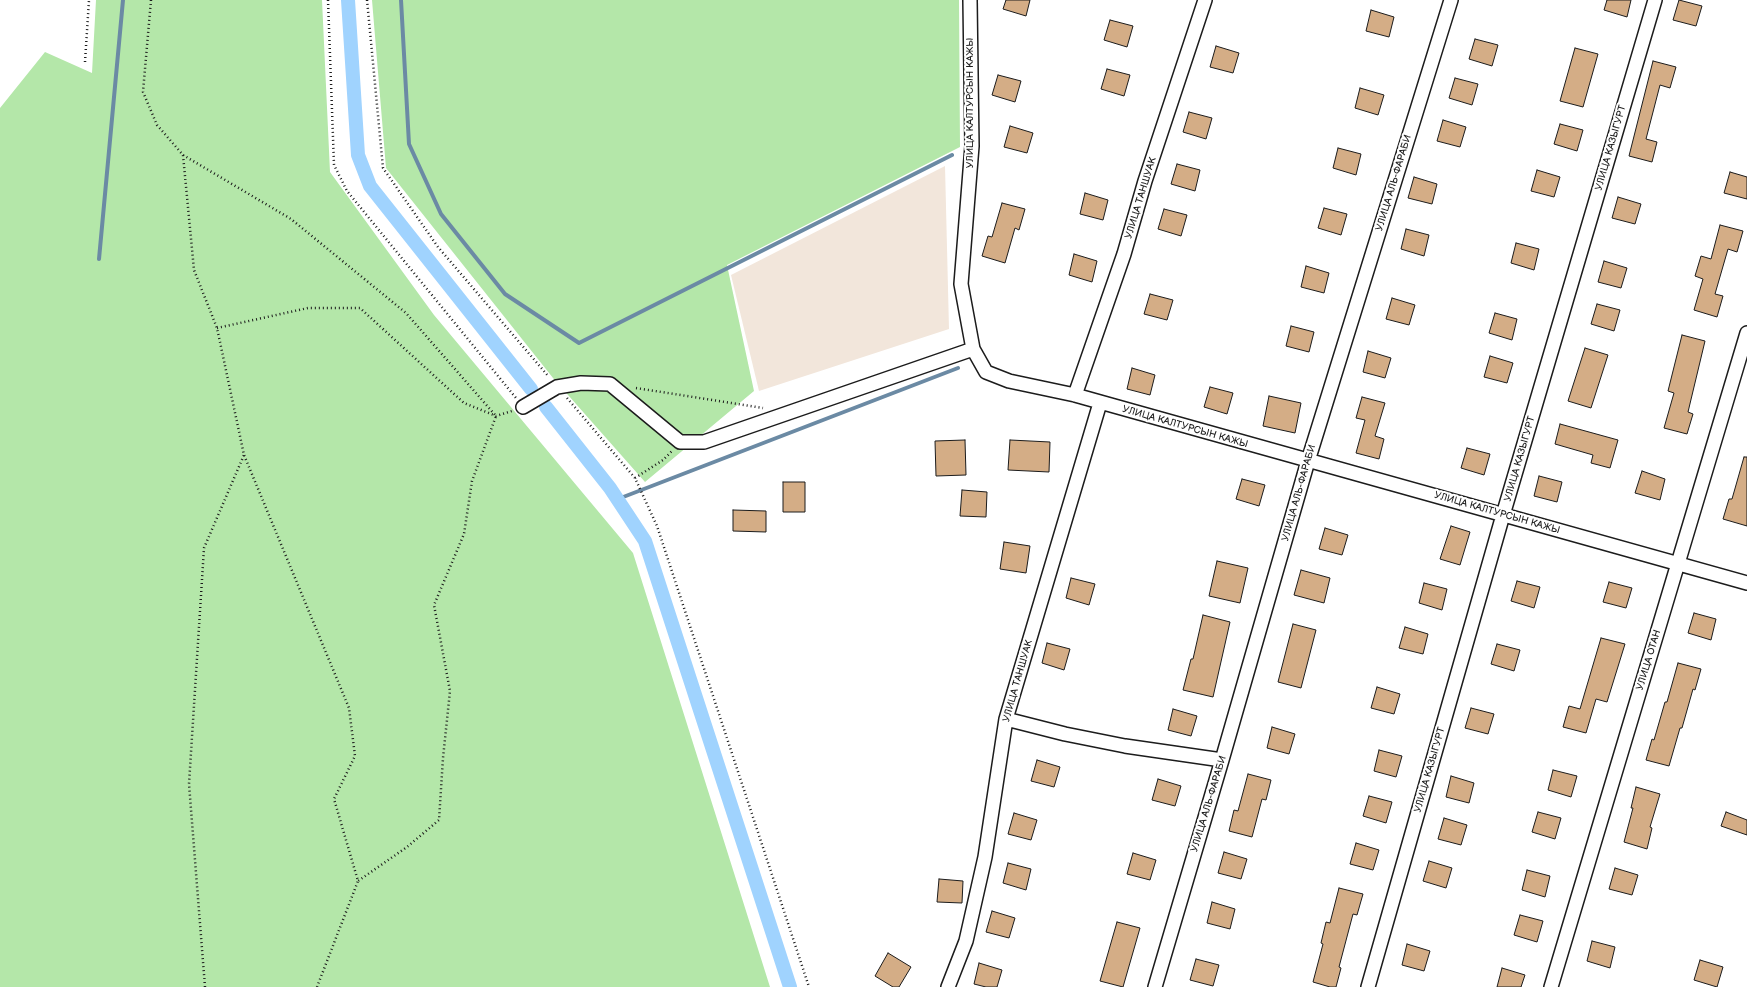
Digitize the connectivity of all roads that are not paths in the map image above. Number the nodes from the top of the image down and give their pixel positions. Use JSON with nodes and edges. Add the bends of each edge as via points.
{"nodes":[{"id":1,"x":970,"y":0,"type":"edge"},
{"id":2,"x":1206,"y":0,"type":"edge"},
{"id":3,"x":1451,"y":0,"type":"edge"},
{"id":4,"x":1655,"y":0,"type":"edge"},
{"id":5,"x":1747,"y":333,"type":"edge"},
{"id":6,"x":973,"y":349,"type":"junction"},
{"id":7,"x":1075,"y":395,"type":"junction"},
{"id":8,"x":1100,"y":403,"type":"junction"},
{"id":9,"x":523,"y":407,"type":"road end"},
{"id":10,"x":1308,"y":461,"type":"junction"},
{"id":11,"x":1503,"y":515,"type":"junction"},
{"id":12,"x":1678,"y":564,"type":"junction"},
{"id":13,"x":1747,"y":583,"type":"edge"},
{"id":14,"x":1006,"y":718,"type":"junction"},
{"id":15,"x":1222,"y":760,"type":"junction"},
{"id":16,"x":948,"y":987,"type":"edge"},
{"id":17,"x":1154,"y":987,"type":"edge"},
{"id":18,"x":1368,"y":987,"type":"edge"},
{"id":19,"x":1551,"y":987,"type":"edge"}],
"edges":[{"from":1,"to":6,"type":"street","name":"УЛИЦА КАЛТУРСЫН КАЖЫ","via":[[972,146],[961,284]]},
{"from":2,"to":7,"type":"street","name":"УЛИЦА ТАНШУАК","via":[[1145,181],[1124,254]]},
{"from":3,"to":10,"type":"street","name":"УЛИЦА АЛЬ-ФАРАБИ"},
{"from":4,"to":11,"type":"street","name":"УЛИЦА КАЗЫГУРТ"},
{"from":5,"to":12,"type":"street","name":"УЛИЦА ОТАН"},
{"from":6,"to":7,"type":"street","name":"УЛИЦА КАЛТУРСЫН КАЖЫ","via":[[986,372],[1009,381]]},
{"from":6,"to":9,"type":"street","via":[[704,442],[680,442],[610,384],[581,383],[557,387]]},
{"from":7,"to":8,"type":"street","name":"УЛИЦА КАЛТУРСЫН КАЖЫ"},
{"from":8,"to":10,"type":"street","name":"УЛИЦА КАЛТУРСЫН КАЖЫ"},
{"from":8,"to":14,"type":"street","name":"УЛИЦА ТАНШУАК"},
{"from":10,"to":11,"type":"street","name":"УЛИЦА КАЛТУРСЫН КАЖЫ"},
{"from":10,"to":15,"type":"street","name":"УЛИЦА АЛЬ-ФАРАБИ"},
{"from":11,"to":12,"type":"street","name":"УЛИЦА КАЛТУРСЫН КАЖЫ"},
{"from":11,"to":18,"type":"street","name":"УЛИЦА КАЗЫГУРТ"},
{"from":12,"to":13,"type":"street","name":"УЛИЦА КАЛТУРСЫН КАЖЫ"},
{"from":12,"to":19,"type":"street","name":"УЛИЦА ОТАН"},
{"from":14,"to":15,"type":"street","via":[[1065,734],[1125,746]]},
{"from":14,"to":16,"type":"street","name":"УЛИЦА ТАНШУАК","via":[[985,857],[966,941]]},
{"from":15,"to":17,"type":"street","name":"УЛИЦА АЛЬ-ФАРАБИ"}]}
